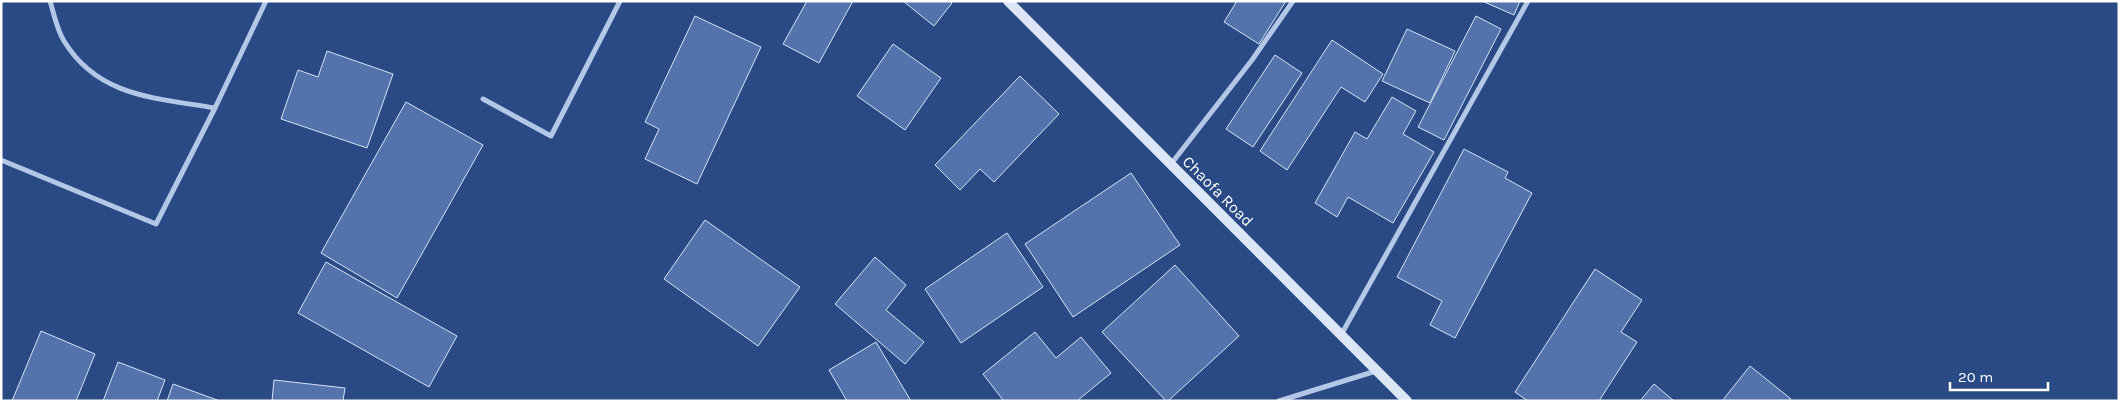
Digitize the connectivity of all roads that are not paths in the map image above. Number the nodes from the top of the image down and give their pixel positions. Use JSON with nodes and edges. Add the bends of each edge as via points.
{"nodes":[{"id":1,"x":50,"y":1,"type":"edge"},
{"id":2,"x":266,"y":1,"type":"edge"},
{"id":3,"x":620,"y":1,"type":"edge"},
{"id":4,"x":1008,"y":1,"type":"edge"},
{"id":5,"x":1293,"y":1,"type":"edge"},
{"id":6,"x":1528,"y":1,"type":"edge"},
{"id":7,"x":482,"y":99,"type":"dead end"},
{"id":8,"x":215,"y":108,"type":"junction"},
{"id":9,"x":1,"y":160,"type":"edge"},
{"id":10,"x":1170,"y":164,"type":"junction"},
{"id":11,"x":1341,"y":335,"type":"junction"},
{"id":12,"x":1377,"y":371,"type":"junction"},
{"id":13,"x":1279,"y":401,"type":"edge"},
{"id":14,"x":1407,"y":401,"type":"edge"}],
"edges":[{"from":1,"to":8,"type":"street","via":[[63,40],[82,65],[106,83],[141,95]]},
{"from":2,"to":8,"type":"street"},
{"from":3,"to":7,"type":"street","via":[[551,136]]},
{"from":4,"to":10,"type":"main road","name":"Chaofa Road"},
{"from":5,"to":10,"type":"street","via":[[1252,60]]},
{"from":6,"to":11,"type":"street"},
{"from":8,"to":9,"type":"street","via":[[156,224]]},
{"from":10,"to":11,"type":"main road","name":"Chaofa Road"},
{"from":11,"to":12,"type":"main road","name":"Chaofa Road"},
{"from":12,"to":13,"type":"street"},
{"from":12,"to":14,"type":"main road","name":"Chaofa Road"}]}
